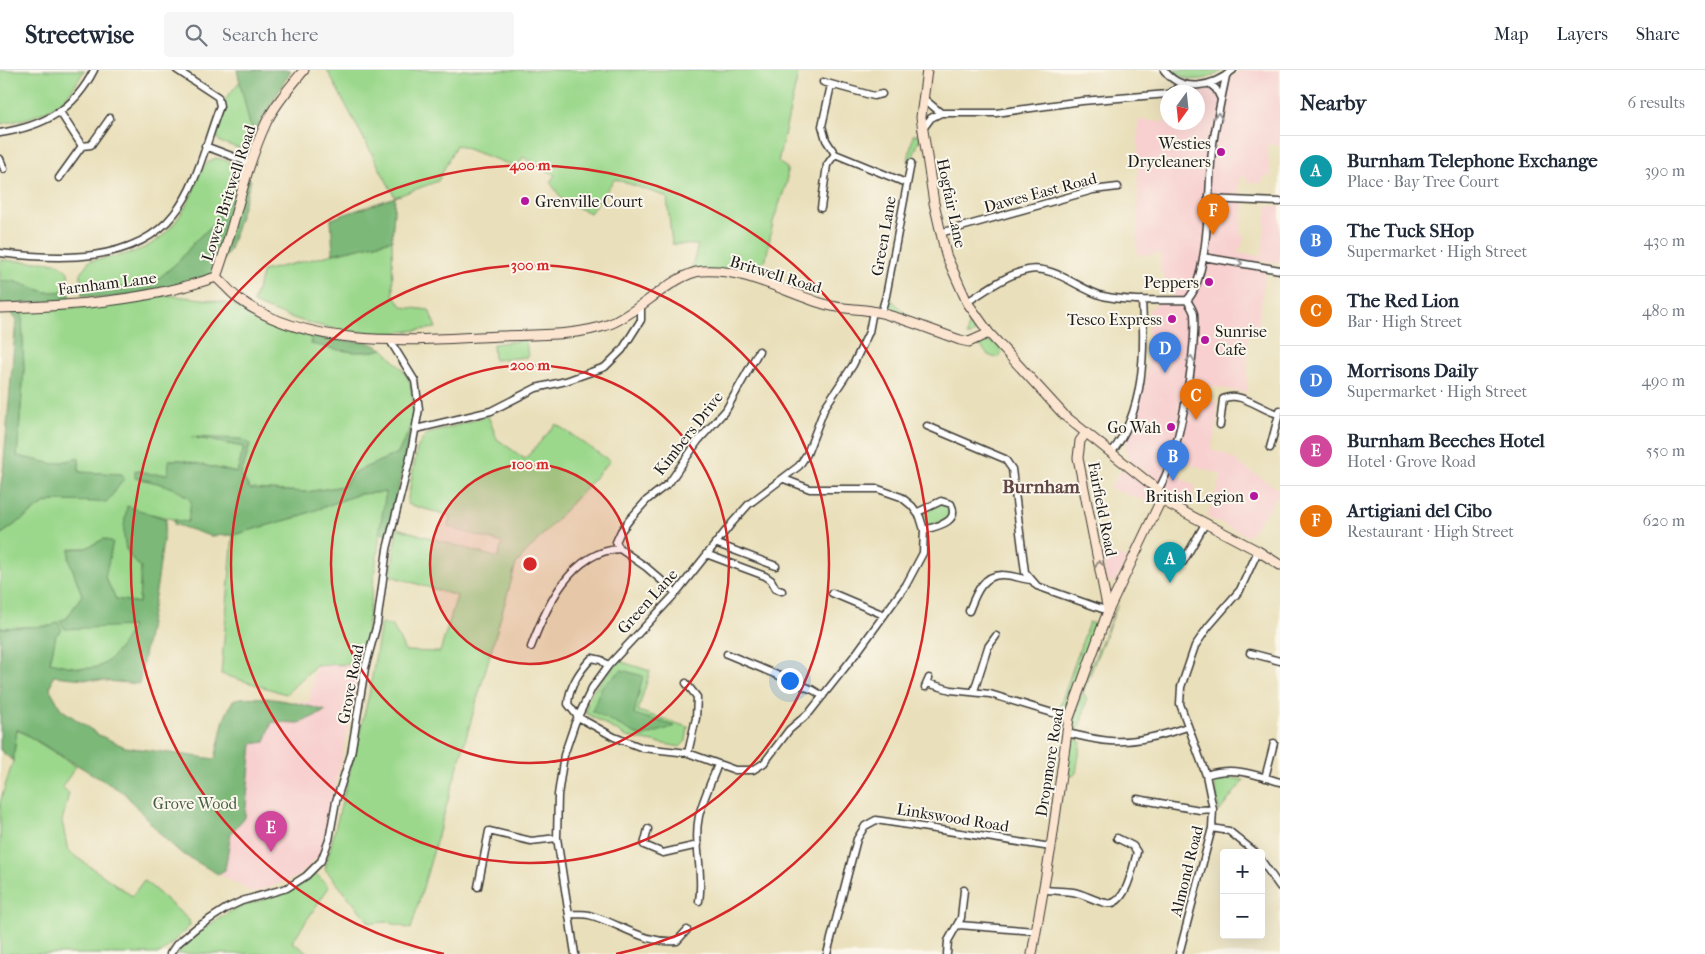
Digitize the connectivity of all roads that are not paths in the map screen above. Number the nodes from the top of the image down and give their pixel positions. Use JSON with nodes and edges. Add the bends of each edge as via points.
{"nodes":[{"id":1,"x":94,"y":70,"type":"edge"},
{"id":2,"x":177,"y":70,"type":"edge"},
{"id":3,"x":304,"y":70,"type":"edge"},
{"id":4,"x":927,"y":70,"type":"edge"},
{"id":5,"x":1164,"y":70,"type":"edge"},
{"id":6,"x":1233,"y":70,"type":"edge"},
{"id":7,"x":1226,"y":76,"type":"junction"},
{"id":8,"x":822,"y":82,"type":"dead end"},
{"id":9,"x":1182,"y":84,"type":"joint"},
{"id":10,"x":1210,"y":84,"type":"junction"},
{"id":11,"x":831,"y":85,"type":"junction"},
{"id":12,"x":882,"y":94,"type":"dead end"},
{"id":13,"x":1160,"y":95,"type":"edge"},
{"id":14,"x":923,"y":98,"type":"junction"},
{"id":15,"x":1221,"y":101,"type":"junction"},
{"id":16,"x":60,"y":112,"type":"junction"},
{"id":17,"x":941,"y":114,"type":"junction"},
{"id":18,"x":110,"y":118,"type":"dead end"},
{"id":19,"x":922,"y":130,"type":"junction"},
{"id":20,"x":0,"y":133,"type":"edge"},
{"id":21,"x":82,"y":146,"type":"junction"},
{"id":22,"x":205,"y":146,"type":"junction"},
{"id":23,"x":835,"y":154,"type":"junction"},
{"id":24,"x":0,"y":158,"type":"edge"},
{"id":25,"x":250,"y":163,"type":"junction"},
{"id":26,"x":911,"y":163,"type":"dead end"},
{"id":27,"x":4,"y":169,"type":"dead end"},
{"id":28,"x":59,"y":178,"type":"dead end"},
{"id":29,"x":906,"y":183,"type":"junction"},
{"id":30,"x":1118,"y":187,"type":"dead end"},
{"id":31,"x":1208,"y":199,"type":"junction"},
{"id":32,"x":1280,"y":202,"type":"edge"},
{"id":33,"x":822,"y":208,"type":"dead end"},
{"id":34,"x":940,"y":233,"type":"junction"},
{"id":35,"x":0,"y":254,"type":"edge"},
{"id":36,"x":1203,"y":257,"type":"junction"},
{"id":37,"x":1277,"y":270,"type":"edge"},
{"id":38,"x":216,"y":277,"type":"junction"},
{"id":39,"x":1142,"y":300,"type":"junction"},
{"id":40,"x":1187,"y":300,"type":"junction"},
{"id":41,"x":967,"y":302,"type":"junction"},
{"id":42,"x":0,"y":308,"type":"edge"},
{"id":43,"x":641,"y":308,"type":"junction"},
{"id":44,"x":877,"y":312,"type":"junction"},
{"id":45,"x":989,"y":333,"type":"junction"},
{"id":46,"x":389,"y":339,"type":"junction"},
{"id":47,"x":759,"y":351,"type":"dead end"},
{"id":48,"x":1279,"y":412,"type":"edge"},
{"id":49,"x":1220,"y":425,"type":"dead end"},
{"id":50,"x":927,"y":426,"type":"dead end"},
{"id":51,"x":416,"y":429,"type":"junction"},
{"id":52,"x":1086,"y":434,"type":"junction"},
{"id":53,"x":1277,"y":435,"type":"edge"},
{"id":54,"x":1270,"y":448,"type":"dead end"},
{"id":55,"x":1110,"y":453,"type":"junction"},
{"id":56,"x":784,"y":479,"type":"junction"},
{"id":57,"x":1158,"y":490,"type":"junction"},
{"id":58,"x":1161,"y":500,"type":"junction"},
{"id":59,"x":918,"y":512,"type":"junction"},
{"id":60,"x":1205,"y":524,"type":"junction"},
{"id":61,"x":924,"y":530,"type":"junction"},
{"id":62,"x":715,"y":543,"type":"junction"},
{"id":63,"x":620,"y":549,"type":"junction"},
{"id":64,"x":1258,"y":551,"type":"junction"},
{"id":65,"x":706,"y":554,"type":"junction"},
{"id":66,"x":1187,"y":559,"type":"dead end"},
{"id":67,"x":1280,"y":565,"type":"edge"},
{"id":68,"x":776,"y":566,"type":"dead end"},
{"id":69,"x":1031,"y":580,"type":"junction"},
{"id":70,"x":782,"y":591,"type":"dead end"},
{"id":71,"x":1105,"y":591,"type":"junction"},
{"id":72,"x":676,"y":593,"type":"junction"},
{"id":73,"x":832,"y":593,"type":"dead end"},
{"id":74,"x":1116,"y":595,"type":"junction"},
{"id":75,"x":969,"y":611,"type":"dead end"},
{"id":76,"x":1108,"y":612,"type":"junction"},
{"id":77,"x":884,"y":615,"type":"junction"},
{"id":78,"x":996,"y":636,"type":"dead end"},
{"id":79,"x":531,"y":647,"type":"dead end"},
{"id":80,"x":1250,"y":653,"type":"dead end"},
{"id":81,"x":727,"y":654,"type":"dead end"},
{"id":82,"x":1280,"y":661,"type":"edge"},
{"id":83,"x":608,"y":666,"type":"junction"},
{"id":84,"x":927,"y":682,"type":"dead end"},
{"id":85,"x":686,"y":683,"type":"dead end"},
{"id":86,"x":974,"y":692,"type":"junction"},
{"id":87,"x":822,"y":696,"type":"junction"},
{"id":88,"x":578,"y":717,"type":"junction"},
{"id":89,"x":1069,"y":718,"type":"junction"},
{"id":90,"x":1187,"y":726,"type":"junction"},
{"id":91,"x":1067,"y":734,"type":"junction"},
{"id":92,"x":1274,"y":742,"type":"edge"},
{"id":93,"x":688,"y":753,"type":"junction"},
{"id":94,"x":718,"y":764,"type":"junction"},
{"id":95,"x":1206,"y":775,"type":"junction"},
{"id":96,"x":1265,"y":778,"type":"junction"},
{"id":97,"x":1280,"y":782,"type":"edge"},
{"id":98,"x":1137,"y":799,"type":"dead end"},
{"id":99,"x":1213,"y":809,"type":"junction"},
{"id":100,"x":1212,"y":828,"type":"junction"},
{"id":101,"x":648,"y":829,"type":"dead end"},
{"id":102,"x":558,"y":838,"type":"junction"},
{"id":103,"x":1117,"y":838,"type":"dead end"},
{"id":104,"x":698,"y":845,"type":"junction"},
{"id":105,"x":1051,"y":847,"type":"junction"},
{"id":106,"x":1251,"y":849,"type":"edge"},
{"id":107,"x":1265,"y":866,"type":"edge"},
{"id":108,"x":478,"y":887,"type":"dead end"},
{"id":109,"x":1280,"y":887,"type":"edge"},
{"id":110,"x":1042,"y":889,"type":"junction"},
{"id":111,"x":964,"y":890,"type":"dead end"},
{"id":112,"x":699,"y":901,"type":"dead end"},
{"id":113,"x":570,"y":914,"type":"junction"},
{"id":114,"x":959,"y":925,"type":"junction"},
{"id":115,"x":687,"y":930,"type":"dead end"},
{"id":116,"x":1035,"y":930,"type":"junction"},
{"id":117,"x":170,"y":954,"type":"edge"},
{"id":118,"x":575,"y":954,"type":"edge"},
{"id":119,"x":827,"y":954,"type":"edge"},
{"id":120,"x":947,"y":954,"type":"edge"},
{"id":121,"x":1032,"y":954,"type":"edge"},
{"id":122,"x":1179,"y":954,"type":"edge"}],
"edges":[{"from":1,"to":16,"type":"street","via":[[72,104]]},
{"from":2,"to":22,"type":"street","via":[[218,97],[220,106]]},
{"from":3,"to":25,"type":"street","name":"Lower Britwell Road","via":[[267,122]]},
{"from":4,"to":14,"type":"street","name":"Hogfair Lane"},
{"from":5,"to":9,"type":"street"},
{"from":6,"to":7,"type":"street"},
{"from":7,"to":10,"type":"street"},
{"from":7,"to":15,"type":"street"},
{"from":8,"to":11,"type":"street"},
{"from":9,"to":10,"type":"street"},
{"from":10,"to":15,"type":"street","via":[[1216,88]]},
{"from":11,"to":12,"type":"street","via":[[874,96]]},
{"from":11,"to":23,"type":"street","via":[[822,126]]},
{"from":13,"to":17,"type":"street","via":[[996,113]]},
{"from":14,"to":17,"type":"street"},
{"from":14,"to":19,"type":"street","name":"Hogfair Lane"},
{"from":31,"to":15,"type":"street","one_way":true},
{"from":16,"to":20,"type":"street","via":[[41,122]]},
{"from":16,"to":21,"type":"street"},
{"from":17,"to":19,"type":"street","via":[[931,118]]},
{"from":18,"to":21,"type":"street","via":[[91,145]]},
{"from":19,"to":34,"type":"street","name":"Hogfair Lane"},
{"from":21,"to":28,"type":"street"},
{"from":22,"to":25,"type":"street"},
{"from":22,"to":35,"type":"street","via":[[188,192],[174,214],[141,241],[115,250],[72,257]]},
{"from":23,"to":29,"type":"street"},
{"from":23,"to":33,"type":"street","via":[[827,165]]},
{"from":24,"to":27,"type":"street"},
{"from":25,"to":38,"type":"street","name":"Lower Britwell Road"},
{"from":26,"to":29,"type":"street","name":"Green Lane"},
{"from":29,"to":44,"type":"street","name":"Green Lane","via":[[890,276]]},
{"from":30,"to":34,"type":"street","name":"Dawes East Road","via":[[1093,190]]},
{"from":31,"to":32,"type":"street"},
{"from":31,"to":36,"type":"street"},
{"from":34,"to":41,"type":"street","name":"Hogfair Lane"},
{"from":36,"to":37,"type":"street","one_way":true},
{"from":36,"to":40,"type":"street","via":[[1193,294]]},
{"from":38,"to":42,"type":"street","name":"Farnham Lane","via":[[188,287],[113,301]]},
{"from":38,"to":46,"type":"street","name":"Britwell Road","via":[[239,299],[281,321],[326,334]]},
{"from":39,"to":40,"type":"street"},
{"from":39,"to":41,"type":"street","via":[[1100,295],[1044,271],[1030,270],[1017,273]]},
{"from":39,"to":55,"type":"street","via":[[1142,380],[1120,441]]},
{"from":57,"to":40,"type":"street","one_way":true,"via":[[1173,457],[1184,403],[1194,311]]},
{"from":41,"to":45,"type":"street","name":"Hogfair Lane"},
{"from":43,"to":44,"type":"street","name":"Britwell Road","via":[[685,276],[699,271],[715,271],[753,280],[829,306]]},
{"from":43,"to":46,"type":"street","name":"Britwell Road","via":[[610,323],[578,332]]},
{"from":43,"to":51,"type":"street","via":[[641,320],[622,350],[605,366],[536,388],[491,411]]},
{"from":44,"to":45,"type":"street","name":"Britwell Road","via":[[969,342]]},
{"from":44,"to":56,"type":"street","name":"Green Lane","via":[[853,366],[825,407],[807,454]]},
{"from":45,"to":52,"type":"street","via":[[1065,416]]},
{"from":46,"to":51,"type":"street","name":"Grove Road","via":[[415,381],[419,409]]},
{"from":47,"to":63,"type":"street","name":"Kimbers Drive","via":[[726,410],[698,441],[669,483],[647,500],[621,530],[616,542]]},
{"from":48,"to":49,"type":"street","via":[[1227,396],[1221,406]]},
{"from":48,"to":53,"type":"street"},
{"from":50,"to":69,"type":"street","via":[[1005,459],[1012,469],[1025,572]]},
{"from":51,"to":117,"type":"street","name":"Grove Road","via":[[387,549],[377,624],[365,668],[351,754],[336,802],[329,840],[320,861],[306,876],[287,888],[242,900],[227,908],[196,928]]},
{"from":52,"to":55,"type":"street"},
{"from":71,"to":52,"type":"street","name":"Fairfield Road","one_way":true,"via":[[1078,458],[1080,441]]},
{"from":53,"to":54,"type":"street"},
{"from":55,"to":57,"type":"street"},
{"from":56,"to":59,"type":"street","via":[[810,489],[878,490],[901,497]]},
{"from":56,"to":62,"type":"street","name":"Green Lane","via":[[749,504]]},
{"from":57,"to":58,"type":"street"},
{"from":58,"to":60,"type":"street"},
{"from":58,"to":74,"type":"street","name":"Dropmore Road"},
{"from":59,"to":61,"type":"street"},
{"from":59,"to":61,"type":"street","via":[[942,501],[951,504],[954,511],[953,518]]},
{"from":60,"to":64,"type":"street"},
{"from":60,"to":66,"type":"street"},
{"from":61,"to":77,"type":"street","via":[[923,552],[906,585]]},
{"from":62,"to":65,"type":"street","name":"Green Lane"},
{"from":62,"to":68,"type":"street"},
{"from":63,"to":72,"type":"street"},
{"from":63,"to":79,"type":"street","via":[[596,553],[566,579],[542,617]]},
{"from":64,"to":67,"type":"street"},
{"from":64,"to":90,"type":"street","name":"Almond Road","via":[[1240,590],[1208,627],[1186,669],[1180,704]]},
{"from":65,"to":70,"type":"street","via":[[765,576]]},
{"from":65,"to":72,"type":"street","name":"Green Lane"},
{"from":69,"to":75,"type":"street","via":[[994,576],[979,587]]},
{"from":69,"to":76,"type":"street","via":[[1037,586]]},
{"from":71,"to":74,"type":"street"},
{"from":71,"to":76,"type":"street","name":"Fairfield Road"},
{"from":72,"to":83,"type":"street","name":"Green Lane"},
{"from":73,"to":77,"type":"street"},
{"from":74,"to":76,"type":"street","name":"Dropmore Road"},
{"from":76,"to":89,"type":"street","name":"Dropmore Road"},
{"from":77,"to":87,"type":"street"},
{"from":78,"to":86,"type":"street","via":[[988,647]]},
{"from":80,"to":82,"type":"street"},
{"from":81,"to":87,"type":"street"},
{"from":83,"to":88,"type":"street","name":"Green Lane","via":[[592,688]]},
{"from":83,"to":88,"type":"street","via":[[592,658],[574,682],[568,704]]},
{"from":84,"to":86,"type":"street","via":[[950,690]]},
{"from":85,"to":93,"type":"street","via":[[697,697]]},
{"from":86,"to":89,"type":"street"},
{"from":87,"to":94,"type":"street","via":[[810,712],[789,730],[764,763],[753,770],[736,770]]},
{"from":88,"to":93,"type":"street","via":[[614,737],[643,748]]},
{"from":88,"to":102,"type":"street","name":"Green Lane","via":[[564,754],[558,795]]},
{"from":89,"to":91,"type":"street","name":"Dropmore Road"},
{"from":90,"to":91,"type":"street","via":[[1122,741]]},
{"from":90,"to":95,"type":"street","name":"Almond Road"},
{"from":91,"to":105,"type":"street","name":"Dropmore Road"},
{"from":92,"to":96,"type":"street"},
{"from":93,"to":94,"type":"street"},
{"from":94,"to":104,"type":"street","via":[[699,817]]},
{"from":95,"to":96,"type":"street","via":[[1222,770]]},
{"from":95,"to":99,"type":"street","name":"Almond Road"},
{"from":96,"to":97,"type":"street"},
{"from":98,"to":99,"type":"street","via":[[1200,810]]},
{"from":99,"to":100,"type":"street","name":"Almond Road"},
{"from":100,"to":106,"type":"street","via":[[1229,831]]},
{"from":100,"to":122,"type":"street","name":"Almond Road"},
{"from":101,"to":104,"type":"street","via":[[644,845],[664,853]]},
{"from":102,"to":108,"type":"street","via":[[531,841],[489,831]]},
{"from":102,"to":113,"type":"street","name":"Green Lane"},
{"from":103,"to":110,"type":"street","via":[[1133,846],[1137,852],[1124,894],[1116,902],[1108,904],[1072,891]]},
{"from":104,"to":112,"type":"street","via":[[702,883]]},
{"from":105,"to":110,"type":"street","name":"Dropmore Road"},
{"from":105,"to":119,"type":"street","name":"Linkswood Road","via":[[876,820],[865,826],[857,839]]},
{"from":107,"to":109,"type":"street"},
{"from":110,"to":116,"type":"street","name":"Dropmore Road"},
{"from":111,"to":114,"type":"street"},
{"from":113,"to":115,"type":"street","via":[[588,915],[643,938],[662,942],[677,941]]},
{"from":113,"to":118,"type":"street","name":"Green Lane"},
{"from":114,"to":116,"type":"street"},
{"from":114,"to":120,"type":"street","via":[[948,941]]},
{"from":116,"to":121,"type":"street","name":"Dropmore Road"}]}
